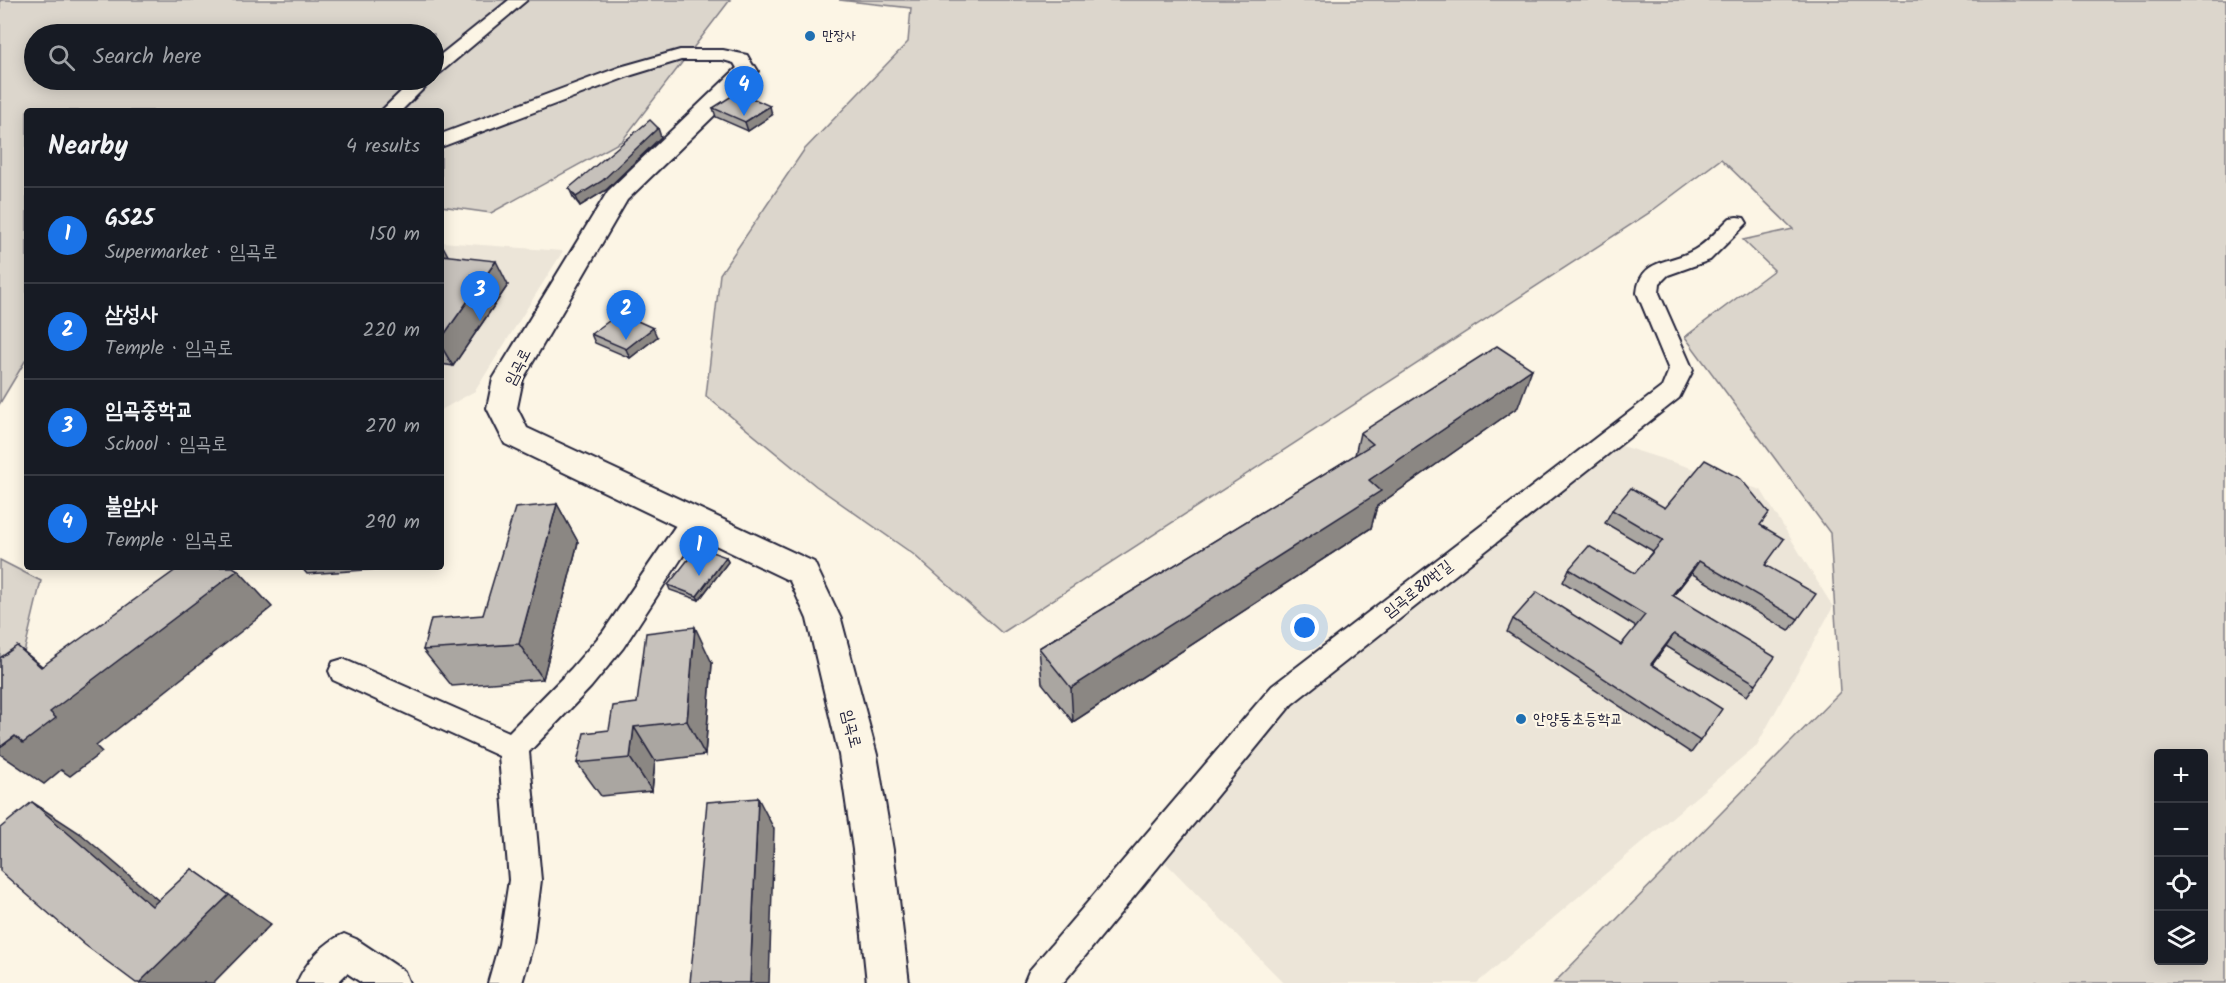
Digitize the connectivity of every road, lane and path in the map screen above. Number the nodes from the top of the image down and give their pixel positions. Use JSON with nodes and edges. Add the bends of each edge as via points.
{"nodes":[{"id":1,"x":519,"y":0,"type":"edge"},
{"id":2,"x":444,"y":61,"type":"edge"},
{"id":3,"x":747,"y":71,"type":"joint"},
{"id":4,"x":412,"y":90,"type":"edge"},
{"id":5,"x":393,"y":108,"type":"edge"},
{"id":6,"x":444,"y":140,"type":"edge"},
{"id":7,"x":1737,"y":223,"type":"dead end"},
{"id":8,"x":693,"y":519,"type":"junction"},
{"id":9,"x":343,"y":671,"type":"dead end"},
{"id":10,"x":513,"y":748,"type":"junction"},
{"id":11,"x":314,"y":983,"type":"edge"},
{"id":12,"x":392,"y":983,"type":"edge"},
{"id":13,"x":504,"y":983,"type":"edge"},
{"id":14,"x":888,"y":983,"type":"edge"},
{"id":15,"x":1041,"y":983,"type":"edge"}],
"edges":[{"from":1,"to":2,"type":"street"},
{"from":3,"to":6,"type":"street","name":"임곡로","via":[[741,59],[680,55],[626,71]]},
{"from":3,"to":8,"type":"street","name":"임곡로","via":[[617,196],[508,379],[502,408],[516,436]]},
{"from":4,"to":5,"type":"street"},
{"from":7,"to":15,"type":"street","name":"임곡로80번길","via":[[1702,255],[1660,270],[1649,281],[1648,293],[1681,370],[1671,392],[1282,695]]},
{"from":8,"to":10,"type":"street","via":[[613,640]]},
{"from":8,"to":14,"type":"street","name":"임곡로","via":[[802,572],[824,619],[858,755]]},
{"from":9,"to":10,"type":"street"},
{"from":10,"to":13,"type":"street","via":[[525,880],[516,944]]},
{"from":11,"to":12,"type":"street","via":[[344,951]]}]}
